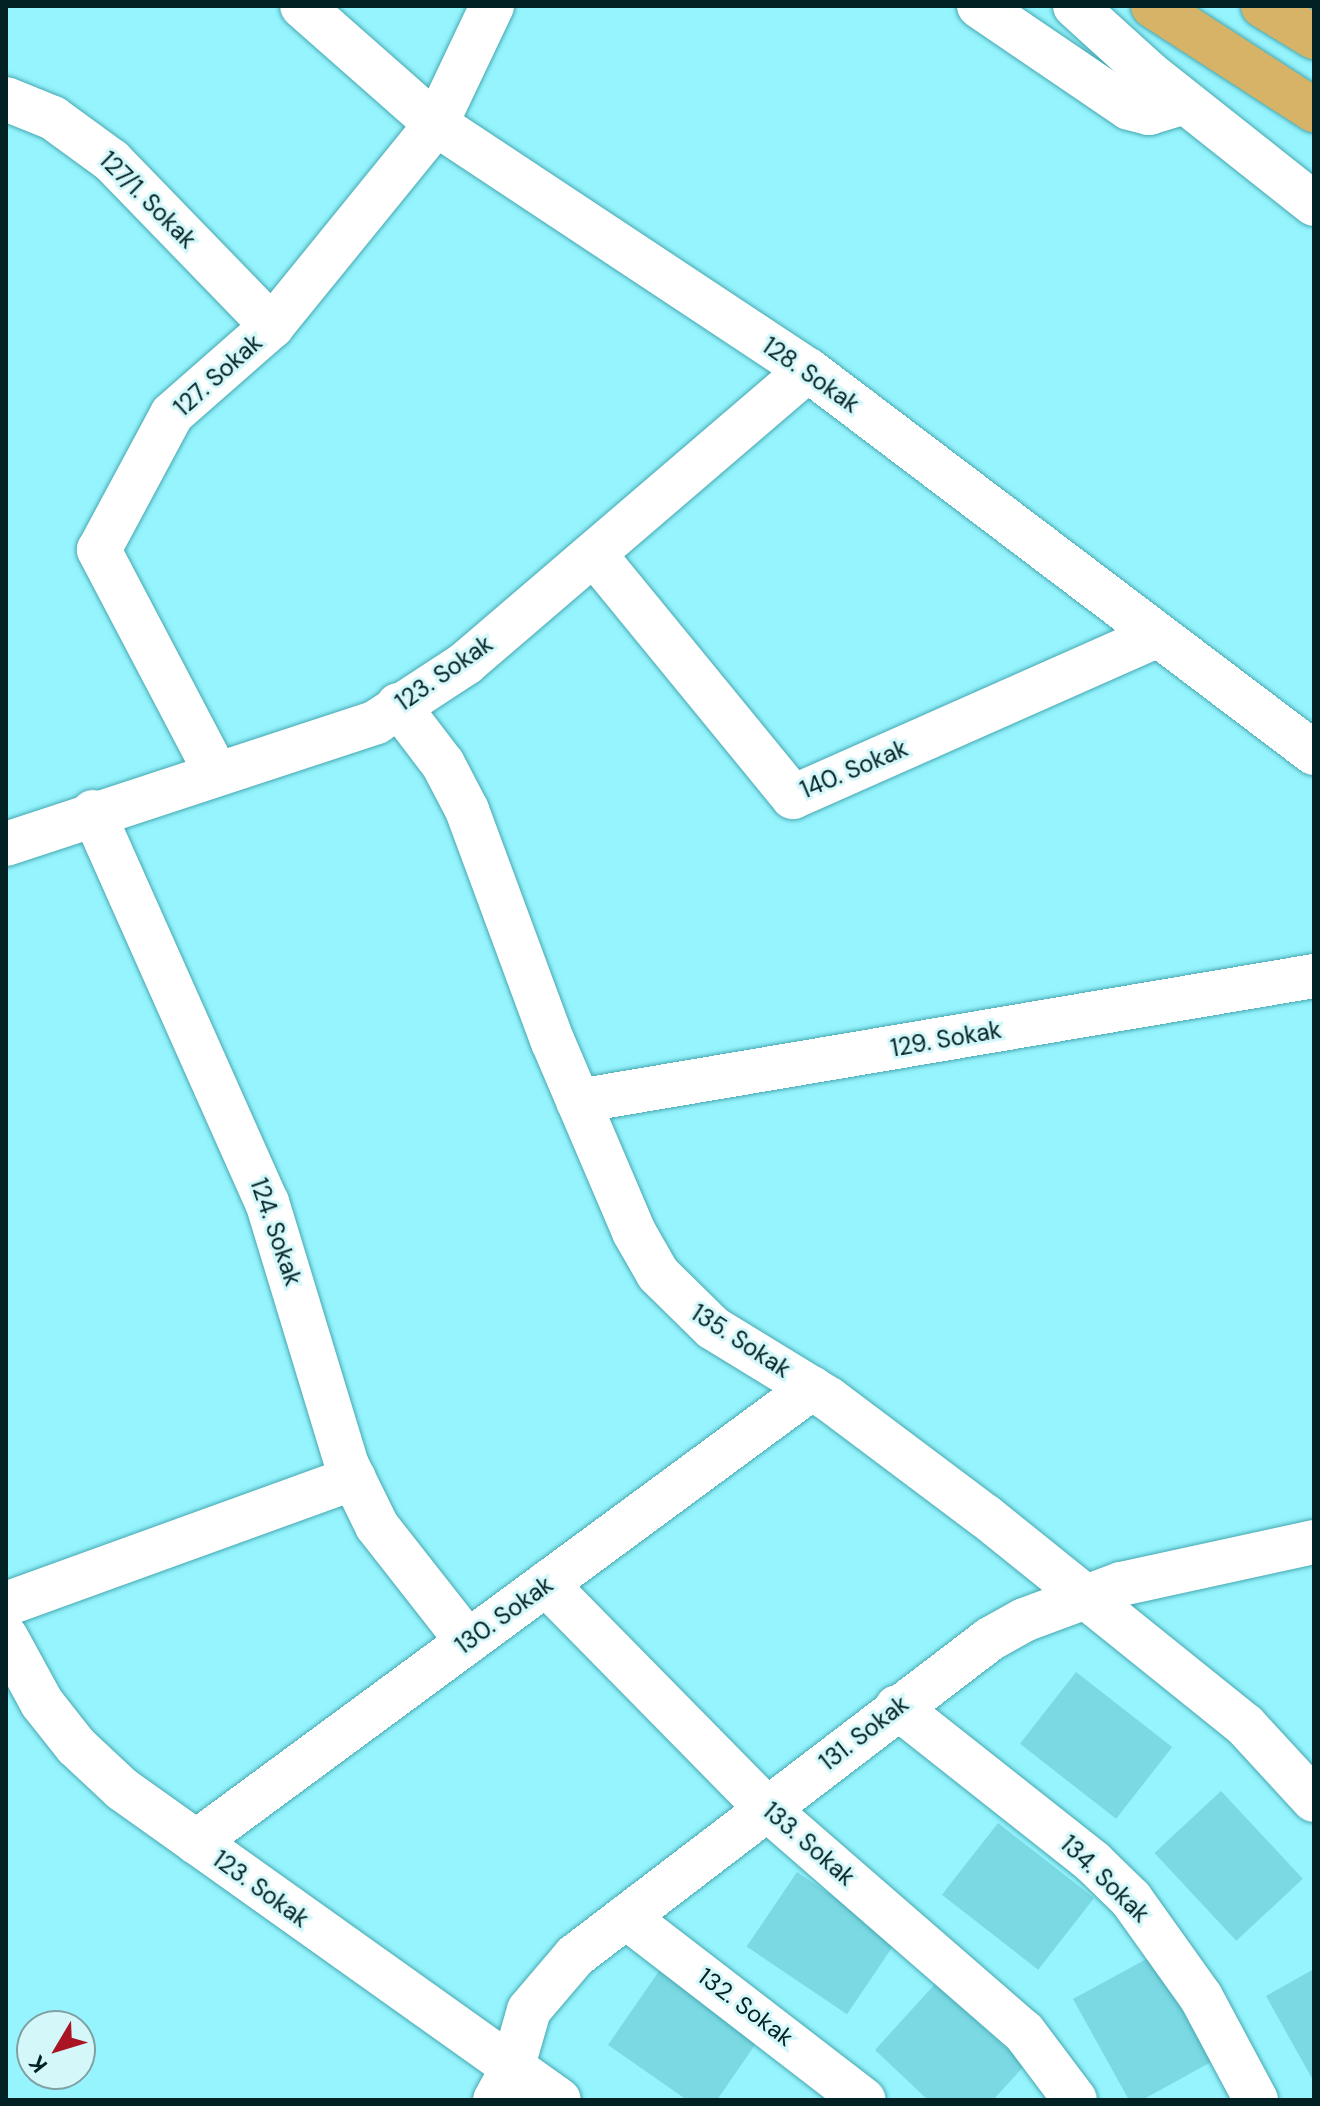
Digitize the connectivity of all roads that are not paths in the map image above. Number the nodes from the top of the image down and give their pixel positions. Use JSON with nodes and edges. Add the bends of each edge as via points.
{"nodes":[{"id":1,"x":302,"y":6,"type":"edge"},
{"id":2,"x":492,"y":6,"type":"edge"},
{"id":3,"x":979,"y":6,"type":"edge"},
{"id":4,"x":1075,"y":6,"type":"edge"},
{"id":5,"x":1153,"y":6,"type":"edge"},
{"id":6,"x":1263,"y":6,"type":"edge"},
{"id":7,"x":1314,"y":37,"type":"edge"},
{"id":8,"x":6,"y":99,"type":"edge"},
{"id":9,"x":1184,"y":102,"type":"junction"},
{"id":10,"x":1314,"y":110,"type":"edge"},
{"id":11,"x":436,"y":124,"type":"junction"},
{"id":12,"x":1314,"y":204,"type":"edge"},
{"id":13,"x":272,"y":326,"type":"junction"},
{"id":14,"x":808,"y":370,"type":"junction"},
{"id":15,"x":594,"y":554,"type":"junction"},
{"id":16,"x":1158,"y":635,"type":"junction"},
{"id":17,"x":398,"y":705,"type":"junction"},
{"id":18,"x":1314,"y":753,"type":"edge"},
{"id":19,"x":215,"y":771,"type":"junction"},
{"id":20,"x":93,"y":812,"type":"junction"},
{"id":21,"x":6,"y":844,"type":"edge"},
{"id":22,"x":1314,"y":976,"type":"edge"},
{"id":23,"x":578,"y":1101,"type":"junction"},
{"id":24,"x":812,"y":1388,"type":"junction"},
{"id":25,"x":354,"y":1478,"type":"junction"},
{"id":26,"x":1314,"y":1542,"type":"edge"},
{"id":27,"x":546,"y":1584,"type":"junction"},
{"id":28,"x":1084,"y":1596,"type":"junction"},
{"id":29,"x":6,"y":1604,"type":"edge"},
{"id":30,"x":6,"y":1637,"type":"edge"},
{"id":31,"x":468,"y":1642,"type":"junction"},
{"id":32,"x":897,"y":1707,"type":"junction"},
{"id":33,"x":1314,"y":1800,"type":"edge"},
{"id":34,"x":766,"y":1808,"type":"junction"},
{"id":35,"x":196,"y":1842,"type":"junction"},
{"id":36,"x":626,"y":1917,"type":"junction"},
{"id":37,"x":504,"y":2084,"type":"edge"},
{"id":38,"x":559,"y":2100,"type":"edge"},
{"id":39,"x":864,"y":2100,"type":"edge"},
{"id":40,"x":1075,"y":2100,"type":"edge"},
{"id":41,"x":1256,"y":2100,"type":"edge"}],
"edges":[{"from":1,"to":11,"type":"street","name":"128. Sokak"},
{"from":2,"to":11,"type":"street","name":"127. Sokak"},
{"from":3,"to":9,"type":"street","via":[[1129,108],[1149,113]]},
{"from":4,"to":9,"type":"street"},
{"from":5,"to":10,"type":"highway"},
{"from":6,"to":7,"type":"highway"},
{"from":8,"to":13,"type":"street","name":"127/1. Sokak","via":[[53,118],[112,161]]},
{"from":9,"to":12,"type":"street"},
{"from":11,"to":13,"type":"street","name":"127. Sokak"},
{"from":11,"to":14,"type":"street","name":"128. Sokak"},
{"from":13,"to":19,"type":"street","name":"127. Sokak","via":[[172,414],[99,550]]},
{"from":14,"to":15,"type":"street","name":"123. Sokak"},
{"from":14,"to":16,"type":"street","name":"128. Sokak"},
{"from":15,"to":16,"type":"street","name":"140. Sokak","via":[[793,797]]},
{"from":15,"to":17,"type":"street","name":"123. Sokak","via":[[466,663]]},
{"from":16,"to":18,"type":"street","name":"128. Sokak"},
{"from":17,"to":19,"type":"street","name":"123. Sokak","via":[[376,722],[334,739]]},
{"from":17,"to":23,"type":"street","name":"135. Sokak","via":[[443,764],[467,810]]},
{"from":19,"to":20,"type":"street","name":"123. Sokak"},
{"from":20,"to":21,"type":"street","name":"123. Sokak"},
{"from":20,"to":25,"type":"street","name":"124. Sokak","via":[[267,1202]]},
{"from":22,"to":23,"type":"street","name":"129. Sokak"},
{"from":23,"to":24,"type":"street","name":"135. Sokak","via":[[634,1232],[658,1274],[713,1328]]},
{"from":24,"to":27,"type":"street","name":"130. Sokak"},
{"from":24,"to":28,"type":"street","name":"135. Sokak","via":[[903,1450]]},
{"from":25,"to":29,"type":"street"},
{"from":25,"to":31,"type":"street","name":"124. Sokak","via":[[377,1526]]},
{"from":26,"to":28,"type":"street","name":"131. Sokak"},
{"from":27,"to":31,"type":"street","name":"130. Sokak"},
{"from":27,"to":34,"type":"street","name":"133. Sokak"},
{"from":28,"to":32,"type":"street","name":"131. Sokak","via":[[990,1639]]},
{"from":28,"to":33,"type":"street","name":"135. Sokak","via":[[1245,1725]]},
{"from":30,"to":35,"type":"street","name":"123. Sokak","via":[[42,1703],[76,1746],[122,1789]]},
{"from":31,"to":35,"type":"street","name":"130. Sokak"},
{"from":32,"to":34,"type":"street","name":"131. Sokak"},
{"from":32,"to":41,"type":"street","name":"134. Sokak","via":[[1093,1862],[1131,1899],[1201,1997]]},
{"from":34,"to":36,"type":"street","name":"131. Sokak"},
{"from":34,"to":40,"type":"street","name":"133. Sokak","via":[[986,1996],[1024,2032]]},
{"from":35,"to":37,"type":"street","name":"123. Sokak"},
{"from":36,"to":37,"type":"street","name":"131. Sokak","via":[[549,1984],[529,2010]]},
{"from":36,"to":39,"type":"street","name":"132. Sokak"},
{"from":37,"to":38,"type":"street","name":"123. Sokak"}]}
